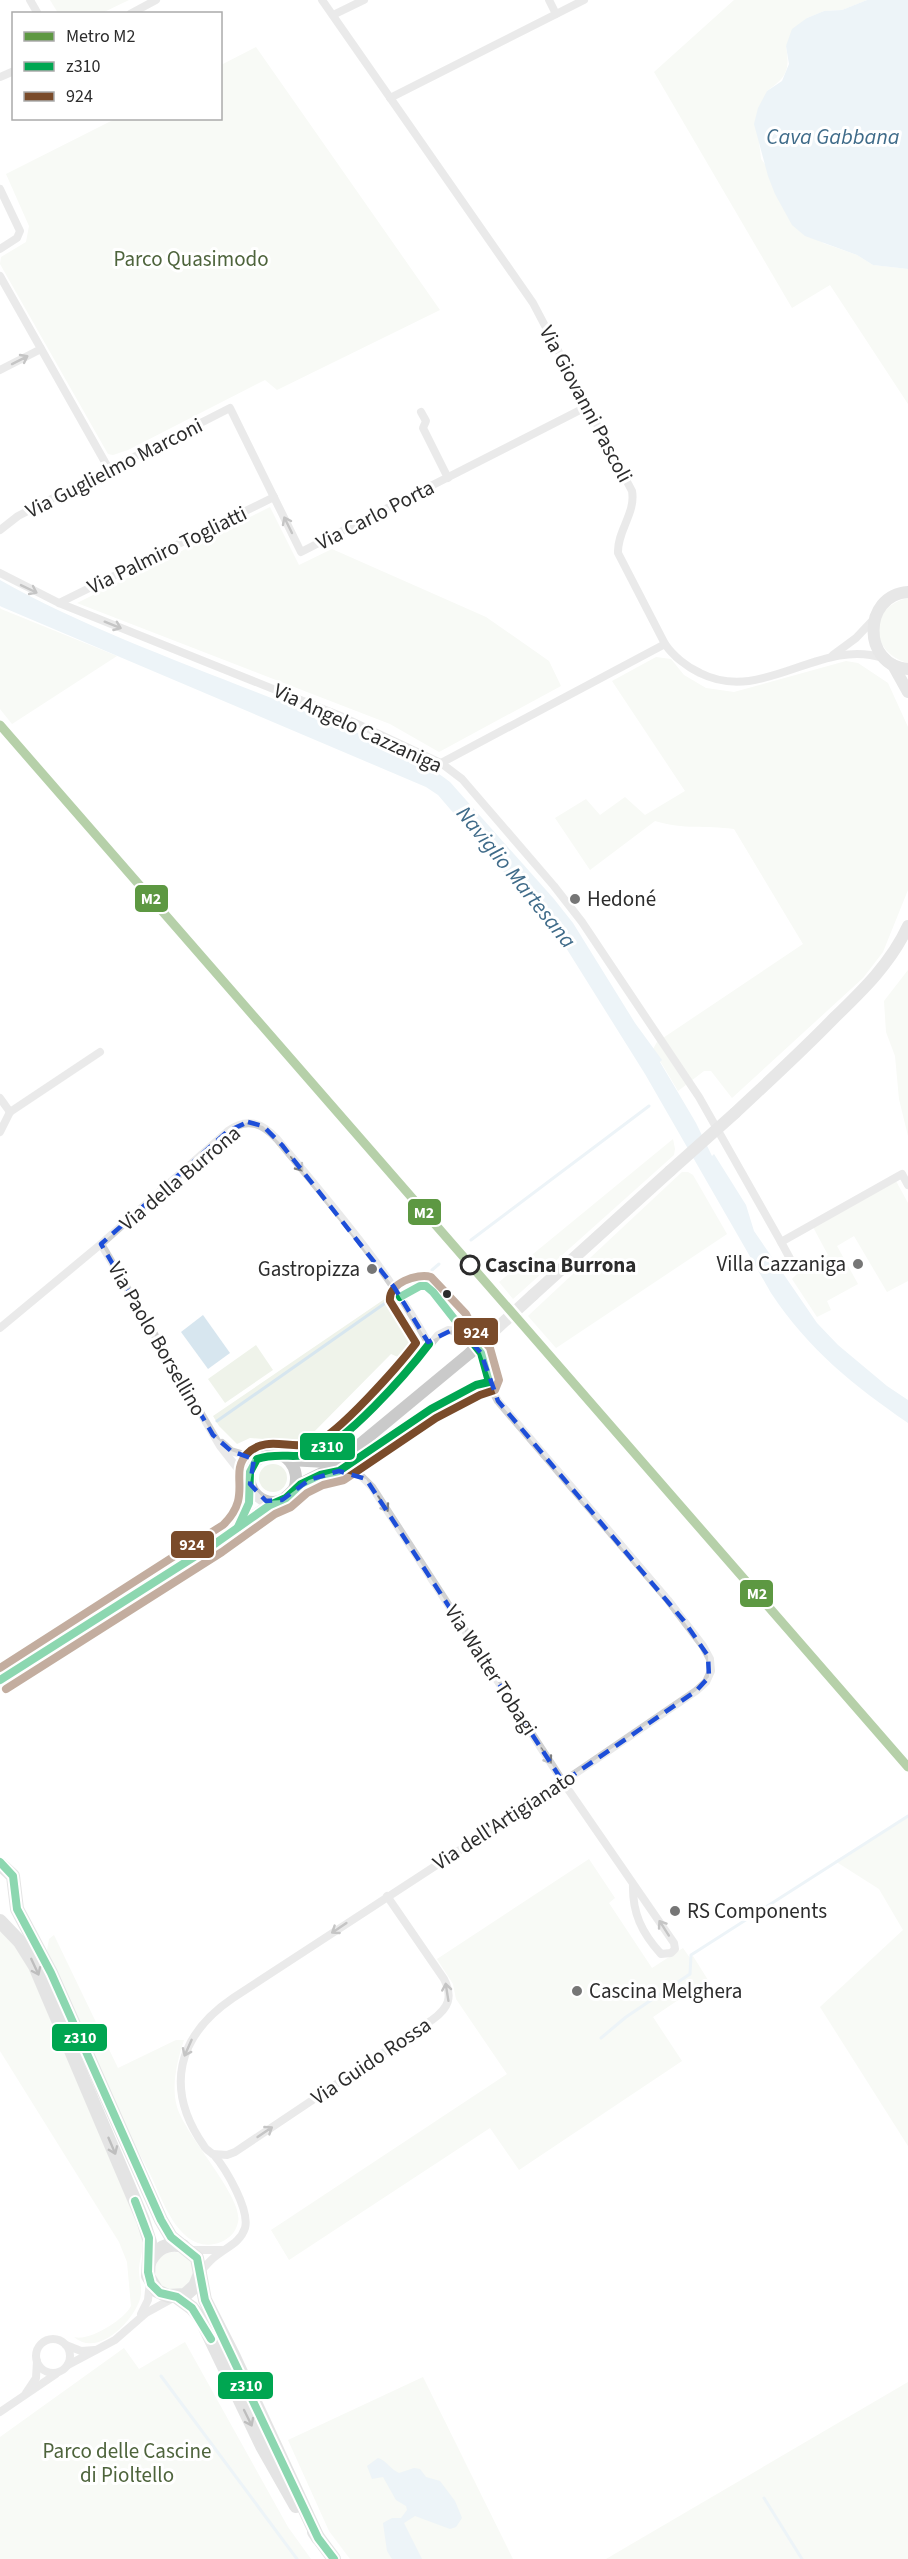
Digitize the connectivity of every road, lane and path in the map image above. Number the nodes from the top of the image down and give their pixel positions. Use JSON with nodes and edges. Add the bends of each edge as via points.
{"nodes":[{"id":1,"x":156,"y":0,"type":"edge"},
{"id":2,"x":322,"y":0,"type":"edge"},
{"id":3,"x":364,"y":0,"type":"edge"},
{"id":4,"x":549,"y":0,"type":"edge"},
{"id":5,"x":584,"y":0,"type":"edge"},
{"id":6,"x":133,"y":12,"type":"edge"},
{"id":7,"x":556,"y":14,"type":"junction"},
{"id":8,"x":333,"y":15,"type":"junction"},
{"id":9,"x":390,"y":98,"type":"junction"},
{"id":10,"x":0,"y":189,"type":"edge"},
{"id":11,"x":0,"y":249,"type":"edge"},
{"id":12,"x":0,"y":276,"type":"edge"},
{"id":13,"x":41,"y":349,"type":"junction"},
{"id":14,"x":0,"y":370,"type":"edge"},
{"id":15,"x":588,"y":406,"type":"junction"},
{"id":16,"x":421,"y":412,"type":"dead end"},
{"id":17,"x":110,"y":471,"type":"junction"},
{"id":18,"x":448,"y":478,"type":"junction"},
{"id":19,"x":274,"y":497,"type":"junction"},
{"id":20,"x":0,"y":530,"type":"edge"},
{"id":21,"x":0,"y":573,"type":"edge"},
{"id":22,"x":908,"y":592,"type":"edge"},
{"id":23,"x":59,"y":603,"type":"junction"},
{"id":24,"x":873,"y":620,"type":"junction"},
{"id":25,"x":665,"y":644,"type":"junction"},
{"id":26,"x":829,"y":658,"type":"junction"},
{"id":27,"x":888,"y":661,"type":"junction"},
{"id":28,"x":908,"y":669,"type":"edge"},
{"id":29,"x":908,"y":692,"type":"edge"},
{"id":30,"x":441,"y":763,"type":"junction"},
{"id":31,"x":908,"y":926,"type":"edge"},
{"id":32,"x":100,"y":1052,"type":"dead end"},
{"id":33,"x":0,"y":1098,"type":"edge"},
{"id":34,"x":10,"y":1112,"type":"junction"},
{"id":35,"x":0,"y":1132,"type":"edge"},
{"id":36,"x":908,"y":1185,"type":"edge"},
{"id":37,"x":781,"y":1242,"type":"junction"},
{"id":38,"x":101,"y":1244,"type":"junction"},
{"id":39,"x":794,"y":1266,"type":"dead end"},
{"id":40,"x":0,"y":1328,"type":"edge"},
{"id":41,"x":429,"y":1344,"type":"junction"},
{"id":42,"x":489,"y":1382,"type":"junction"},
{"id":43,"x":213,"y":1435,"type":"junction"},
{"id":44,"x":353,"y":1451,"type":"junction"},
{"id":45,"x":286,"y":1458,"type":"junction"},
{"id":46,"x":257,"y":1459,"type":"junction"},
{"id":47,"x":339,"y":1471,"type":"junction"},
{"id":48,"x":320,"y":1475,"type":"junction"},
{"id":49,"x":251,"y":1486,"type":"junction"},
{"id":50,"x":294,"y":1489,"type":"junction"},
{"id":51,"x":274,"y":1502,"type":"junction"},
{"id":52,"x":238,"y":1527,"type":"junction"},
{"id":53,"x":0,"y":1680,"type":"edge"},
{"id":54,"x":563,"y":1782,"type":"junction"},
{"id":55,"x":0,"y":1864,"type":"edge"},
{"id":56,"x":633,"y":1884,"type":"junction"},
{"id":57,"x":14,"y":1896,"type":"junction"},
{"id":58,"x":387,"y":1896,"type":"junction"},
{"id":59,"x":0,"y":1913,"type":"edge"},
{"id":60,"x":0,"y":1921,"type":"edge"},
{"id":61,"x":213,"y":2154,"type":"junction"},
{"id":62,"x":186,"y":2248,"type":"junction"},
{"id":63,"x":225,"y":2249,"type":"junction"},
{"id":64,"x":149,"y":2263,"type":"junction"},
{"id":65,"x":200,"y":2273,"type":"junction"},
{"id":66,"x":150,"y":2280,"type":"junction"},
{"id":67,"x":176,"y":2297,"type":"junction"},
{"id":68,"x":136,"y":2322,"type":"junction"},
{"id":69,"x":66,"y":2345,"type":"junction"},
{"id":70,"x":107,"y":2345,"type":"junction"},
{"id":71,"x":37,"y":2361,"type":"junction"},
{"id":72,"x":68,"y":2366,"type":"junction"},
{"id":73,"x":57,"y":2373,"type":"junction"},
{"id":74,"x":17,"y":2401,"type":"junction"},
{"id":75,"x":0,"y":2412,"type":"edge"},
{"id":76,"x":318,"y":2538,"type":"junction"},
{"id":77,"x":334,"y":2559,"type":"edge"}],
"edges":[{"from":1,"to":6,"type":"street"},
{"from":2,"to":8,"type":"street","name":"Via Giovanni Pascoli"},
{"from":3,"to":8,"type":"street"},
{"from":4,"to":7,"type":"street"},
{"from":5,"to":7,"type":"street"},
{"from":7,"to":9,"type":"street"},
{"from":8,"to":9,"type":"street","name":"Via Giovanni Pascoli"},
{"from":9,"to":15,"type":"street","name":"Via Giovanni Pascoli","via":[[530,299]]},
{"from":10,"to":11,"type":"street","via":[[20,231],[17,238]]},
{"from":12,"to":13,"type":"street"},
{"from":14,"to":13,"type":"street","one_way":true},
{"from":13,"to":17,"type":"street"},
{"from":15,"to":18,"type":"street","name":"Via Carlo Porta"},
{"from":15,"to":25,"type":"street","name":"Via Giovanni Pascoli","via":[[633,495],[619,544],[620,557]]},
{"from":16,"to":18,"type":"street","name":"Via Carlo Porta","via":[[426,421],[423,428]]},
{"from":17,"to":19,"type":"street","name":"Via Guglielmo Marconi","via":[[230,408]]},
{"from":17,"to":20,"type":"street","name":"Via Guglielmo Marconi","via":[[18,516]]},
{"from":18,"to":19,"type":"street","name":"Via Carlo Porta","one_way":true,"via":[[301,552]]},
{"from":19,"to":23,"type":"street","name":"Via Palmiro Togliatti"},
{"from":21,"to":23,"type":"street","name":"Via Angelo Cazzaniga","one_way":true},
{"from":22,"to":24,"type":"street","via":[[884,602]]},
{"from":23,"to":30,"type":"street","name":"Via Angelo Cazzaniga","one_way":true,"via":[[343,717]]},
{"from":24,"to":26,"type":"street"},
{"from":24,"to":27,"type":"street","via":[[873,640]]},
{"from":25,"to":26,"type":"street","via":[[696,671],[731,683],[754,682]]},
{"from":25,"to":30,"type":"street"},
{"from":26,"to":27,"type":"street","via":[[864,654]]},
{"from":27,"to":28,"type":"street"},
{"from":27,"to":29,"type":"street"},
{"from":30,"to":37,"type":"street","name":"Via Angelo Cazzaniga","via":[[468,786],[568,904],[710,1114]]},
{"from":31,"to":44,"type":"street","bridge":true,"via":[[873,979],[796,1056],[470,1353]]},
{"from":32,"to":34,"type":"street"},
{"from":33,"to":34,"type":"street"},
{"from":34,"to":35,"type":"street"},
{"from":36,"to":37,"type":"street","via":[[902,1174]]},
{"from":37,"to":39,"type":"street","name":"Via Angelo Cazzaniga"},
{"from":38,"to":40,"type":"street","name":"Via della Burrona"},
{"from":38,"to":41,"type":"street","name":"Via della Burrona","one_way":true,"via":[[228,1131],[248,1122],[262,1126],[352,1233],[409,1309]]},
{"from":38,"to":43,"type":"street","name":"Via Paolo Borsellino"},
{"from":41,"to":42,"type":"street","name":"Via dell'Artigianato","via":[[446,1330],[462,1333],[483,1355]]},
{"from":41,"to":45,"type":"street","via":[[405,1375],[329,1448]]},
{"from":42,"to":47,"type":"street","via":[[431,1409]]},
{"from":42,"to":54,"type":"street","name":"Via dell'Artigianato","via":[[501,1405],[679,1614],[705,1649],[711,1665],[709,1677],[696,1691]]},
{"from":43,"to":46,"type":"street","name":"Via Paolo Borsellino","via":[[231,1451]]},
{"from":43,"to":49,"type":"street","name":"Via Paolo Borsellino"},
{"from":44,"to":45,"type":"street","via":[[326,1462]]},
{"from":44,"to":48,"type":"street"},
{"from":45,"to":46,"type":"street","via":[[271,1454]]},
{"from":45,"to":50,"type":"street","via":[[297,1473]]},
{"from":46,"to":49,"type":"street","via":[[250,1472]]},
{"from":47,"to":48,"type":"street"},
{"from":47,"to":54,"type":"street","name":"Via Walter Tobagi","one_way":true,"via":[[359,1474],[372,1486]]},
{"from":48,"to":50,"type":"street"},
{"from":49,"to":51,"type":"street","via":[[259,1497]]},
{"from":49,"to":52,"type":"street","via":[[246,1513]]},
{"from":50,"to":51,"type":"street","via":[[286,1498]]},
{"from":51,"to":52,"type":"street"},
{"from":52,"to":53,"type":"street"},
{"from":54,"to":56,"type":"street","name":"Via Walter Tobagi"},
{"from":54,"to":58,"type":"street","name":"Via dell'Artigianato"},
{"from":55,"to":57,"type":"main road","via":[[14,1880]]},
{"from":56,"to":56,"type":"street","name":"Via Walter Tobagi","one_way":true,"via":[[632,1904],[638,1921],[661,1954],[671,1953],[674,1943]]},
{"from":57,"to":59,"type":"main road"},
{"from":57,"to":62,"type":"main road","via":[[17,1910],[51,1972],[161,2220],[171,2237]]},
{"from":58,"to":61,"type":"street","name":"Via dell'Artigianato","one_way":true,"via":[[224,2004],[199,2026],[182,2062],[181,2095],[203,2145]]},
{"from":61,"to":58,"type":"street","name":"Via Guido Rossa","one_way":true,"via":[[235,2152],[446,2009],[449,1992],[444,1979]]},
{"from":60,"to":64,"type":"main road","one_way":true,"via":[[20,1941],[35,1966],[145,2225],[150,2242]]},
{"from":61,"to":63,"type":"street","name":"Via dell'Artigianato","via":[[245,2209],[242,2234]]},
{"from":62,"to":63,"type":"street","via":[[211,2252]]},
{"from":62,"to":64,"type":"main road","via":[[163,2247]]},
{"from":62,"to":65,"type":"main road","via":[[197,2258]]},
{"from":63,"to":65,"type":"street","name":"Via dell'Artigianato"},
{"from":64,"to":66,"type":"main road"},
{"from":65,"to":67,"type":"main road","via":[[192,2290]]},
{"from":65,"to":76,"type":"main road","via":[[205,2300]]},
{"from":66,"to":67,"type":"main road","via":[[160,2293]]},
{"from":66,"to":68,"type":"street","via":[[147,2304]]},
{"from":67,"to":68,"type":"street"},
{"from":67,"to":76,"type":"main road","one_way":true,"via":[[201,2319],[273,2466]]},
{"from":68,"to":70,"type":"street"},
{"from":69,"to":70,"type":"street","via":[[87,2351]]},
{"from":69,"to":71,"type":"street","via":[[56,2339],[45,2341],[38,2350]]},
{"from":69,"to":72,"type":"street","via":[[70,2355]]},
{"from":70,"to":72,"type":"street"},
{"from":71,"to":73,"type":"street","via":[[42,2370]]},
{"from":71,"to":74,"type":"street","via":[[34,2384]]},
{"from":72,"to":73,"type":"street"},
{"from":73,"to":74,"type":"street"},
{"from":74,"to":75,"type":"street"},
{"from":76,"to":77,"type":"main road"}]}
